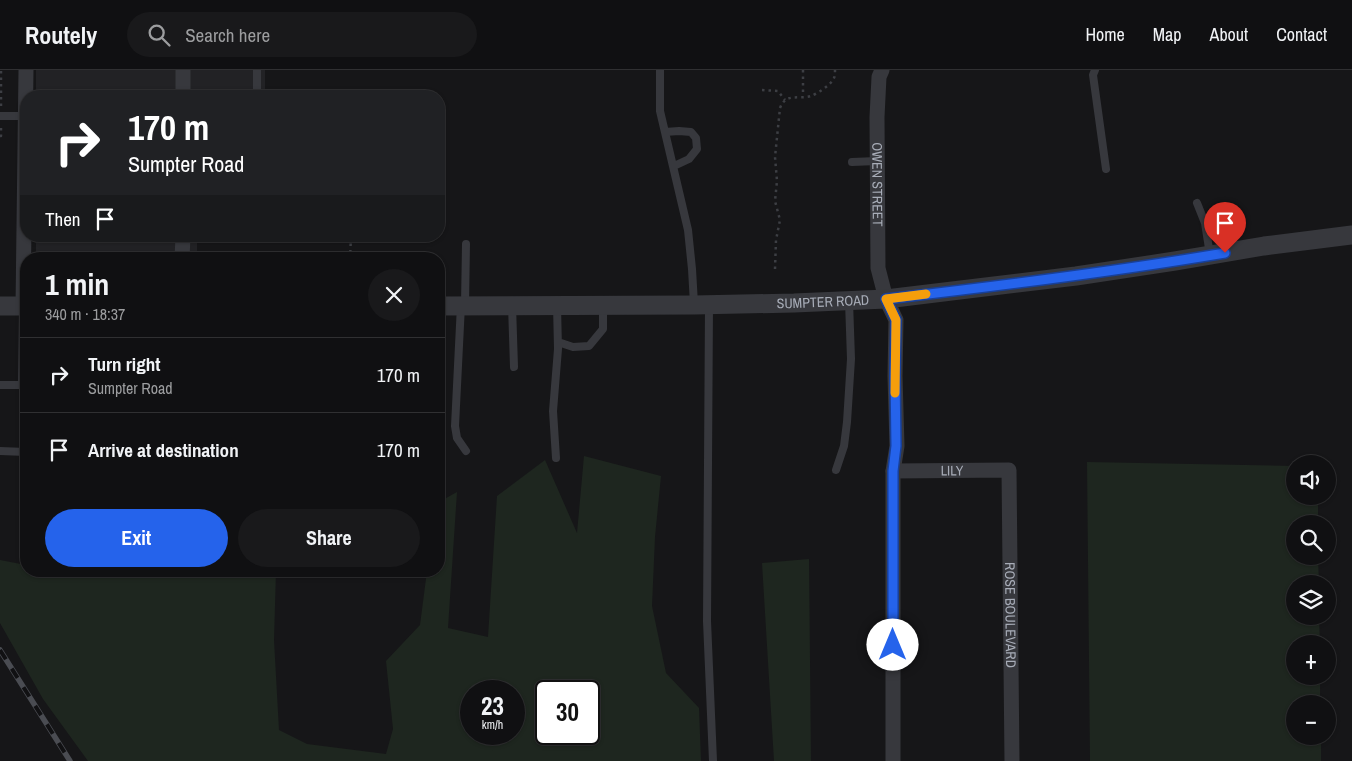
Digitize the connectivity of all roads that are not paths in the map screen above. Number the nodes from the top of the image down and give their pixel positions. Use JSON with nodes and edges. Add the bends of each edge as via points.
{"nodes":[{"id":1,"x":26,"y":70,"type":"edge"},
{"id":2,"x":183,"y":70,"type":"edge"},
{"id":3,"x":257,"y":70,"type":"edge"},
{"id":4,"x":660,"y":70,"type":"edge"},
{"id":5,"x":882,"y":70,"type":"edge"},
{"id":6,"x":1095,"y":70,"type":"edge"},
{"id":7,"x":26,"y":90,"type":"edge"},
{"id":8,"x":184,"y":90,"type":"edge"},
{"id":9,"x":257,"y":90,"type":"edge"},
{"id":10,"x":20,"y":117,"type":"edge"},
{"id":11,"x":1,"y":119,"type":"edge"},
{"id":12,"x":665,"y":132,"type":"junction"},
{"id":13,"x":852,"y":162,"type":"dead end"},
{"id":14,"x":877,"y":162,"type":"junction"},
{"id":15,"x":674,"y":166,"type":"junction"},
{"id":16,"x":1106,"y":169,"type":"dead end"},
{"id":17,"x":1197,"y":203,"type":"dead end"},
{"id":18,"x":1352,"y":235,"type":"edge"},
{"id":19,"x":466,"y":244,"type":"dead end"},
{"id":20,"x":1210,"y":255,"type":"junction"},
{"id":21,"x":886,"y":299,"type":"junction"},
{"id":22,"x":849,"y":300,"type":"junction"},
{"id":23,"x":463,"y":305,"type":"junction"},
{"id":24,"x":512,"y":305,"type":"junction"},
{"id":25,"x":557,"y":305,"type":"junction"},
{"id":26,"x":603,"y":305,"type":"junction"},
{"id":27,"x":701,"y":305,"type":"junction"},
{"id":28,"x":0,"y":306,"type":"edge"},
{"id":29,"x":20,"y":306,"type":"edge"},
{"id":30,"x":445,"y":306,"type":"edge"},
{"id":31,"x":558,"y":342,"type":"junction"},
{"id":32,"x":514,"y":367,"type":"dead end"},
{"id":33,"x":0,"y":385,"type":"edge"},
{"id":34,"x":20,"y":385,"type":"edge"},
{"id":35,"x":0,"y":451,"type":"edge"},
{"id":36,"x":466,"y":451,"type":"dead end"},
{"id":37,"x":20,"y":452,"type":"edge"},
{"id":38,"x":556,"y":458,"type":"dead end"},
{"id":39,"x":836,"y":470,"type":"dead end"},
{"id":40,"x":1010,"y":470,"type":"joint"},
{"id":41,"x":893,"y":471,"type":"junction"},
{"id":42,"x":713,"y":761,"type":"edge"},
{"id":43,"x":893,"y":761,"type":"edge"},
{"id":44,"x":1012,"y":761,"type":"edge"}],
"edges":[{"from":1,"to":7,"type":"street"},
{"from":2,"to":8,"type":"street"},
{"from":3,"to":9,"type":"lane"},
{"from":4,"to":12,"type":"lane","via":[[660,111]]},
{"from":5,"to":14,"type":"street","name":"OWEN STREET","via":[[879,77]]},
{"from":6,"to":16,"type":"lane","via":[[1093,75]]},
{"from":10,"to":11,"type":"lane"},
{"from":12,"to":15,"type":"lane"},
{"from":12,"to":15,"type":"lane","via":[[691,132],[696,138],[697,150],[689,159]]},
{"from":13,"to":14,"type":"lane"},
{"from":14,"to":21,"type":"street","name":"OWEN STREET","via":[[878,268]]},
{"from":15,"to":27,"type":"lane"},
{"from":17,"to":20,"type":"lane","via":[[1205,223]]},
{"from":18,"to":20,"type":"street","name":"SUMPTER ROAD"},
{"from":19,"to":23,"type":"lane"},
{"from":20,"to":21,"type":"street","name":"SUMPTER ROAD","via":[[1067,277]]},
{"from":21,"to":22,"type":"street","name":"SUMPTER ROAD"},
{"from":21,"to":41,"type":"street","name":"OWEN STREET","via":[[896,320],[896,446]]},
{"from":22,"to":27,"type":"street","name":"SUMPTER ROAD"},
{"from":22,"to":39,"type":"lane","via":[[848,422]]},
{"from":23,"to":24,"type":"street","name":"SUMPTER ROAD"},
{"from":23,"to":30,"type":"street","name":"SUMPTER ROAD"},
{"from":23,"to":36,"type":"lane","via":[[455,426],[457,438]]},
{"from":24,"to":25,"type":"street","name":"SUMPTER ROAD"},
{"from":24,"to":32,"type":"lane"},
{"from":25,"to":26,"type":"street","name":"SUMPTER ROAD"},
{"from":25,"to":31,"type":"lane"},
{"from":26,"to":27,"type":"street","name":"SUMPTER ROAD"},
{"from":26,"to":31,"type":"lane","via":[[603,329],[589,346],[573,347]]},
{"from":27,"to":42,"type":"lane"},
{"from":28,"to":29,"type":"street"},
{"from":31,"to":38,"type":"lane","via":[[553,412]]},
{"from":33,"to":34,"type":"lane"},
{"from":35,"to":37,"type":"lane"},
{"from":40,"to":41,"type":"street","name":"LILY"},
{"from":40,"to":44,"type":"street","name":"ROSE BOULEVARD"},
{"from":41,"to":43,"type":"street","name":"OWEN STREET"}]}
